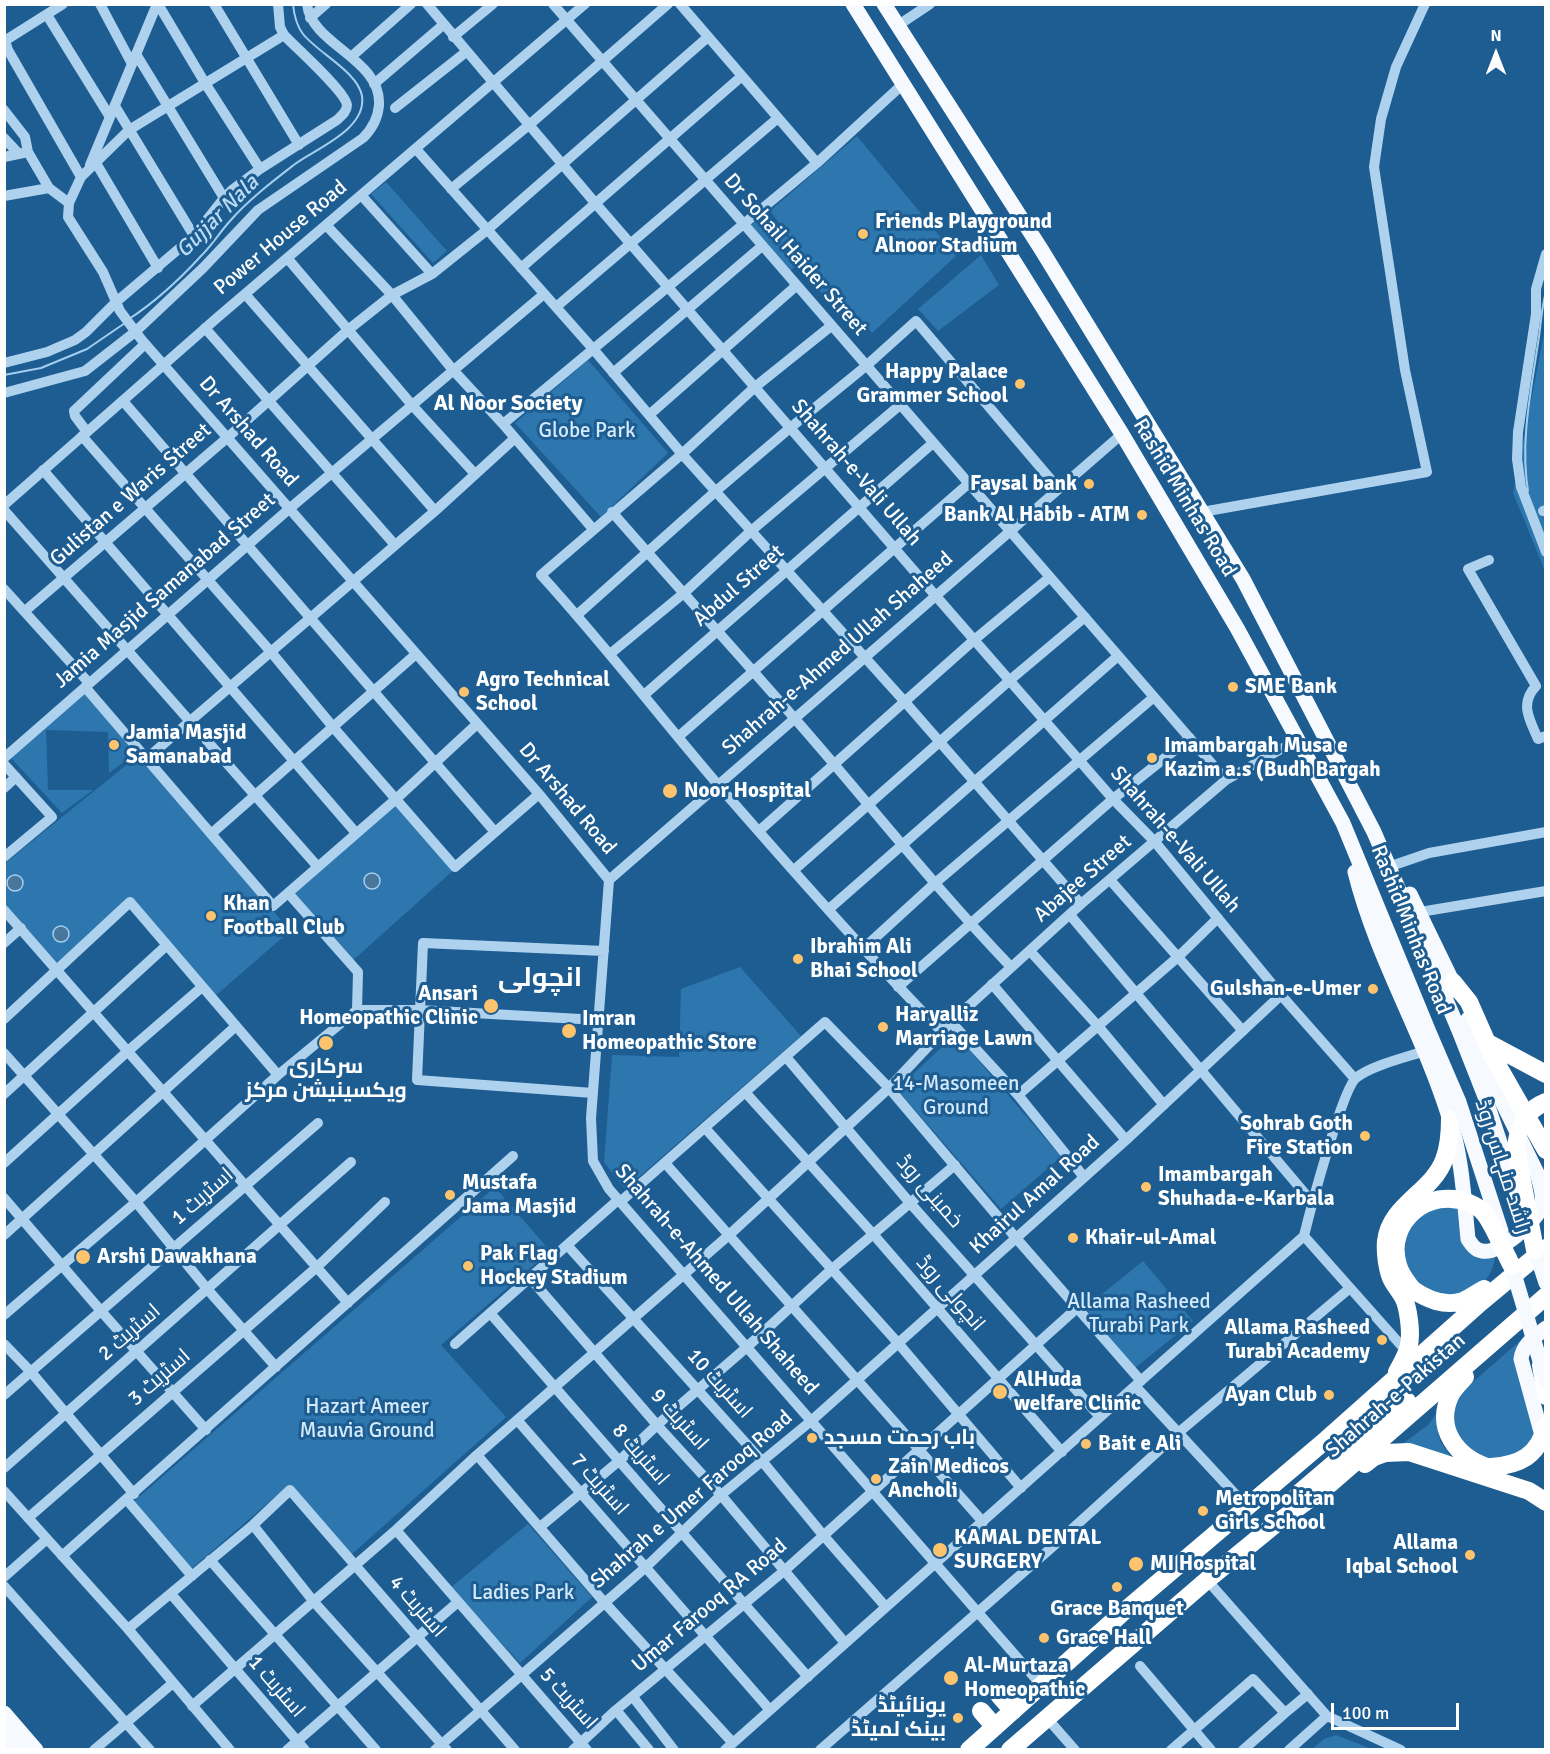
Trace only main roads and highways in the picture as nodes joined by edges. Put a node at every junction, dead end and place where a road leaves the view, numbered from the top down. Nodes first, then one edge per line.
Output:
1 (853, 4) edge
2 (884, 4) edge
3 (1374, 832) junction
4 (1454, 982) junction
5 (1458, 1028) joint
6 (1486, 1042) junction
7 (1428, 1044) junction
8 (1545, 1074) edge
9 (1545, 1102) edge
10 (1450, 1119) junction
11 (1545, 1150) edge
12 (1540, 1249) edge
13 (1519, 1266) junction
14 (1544, 1288) edge
15 (1545, 1328) edge
16 (1505, 1330) junction
17 (1541, 1363) junction
18 (1545, 1381) edge
19 (1390, 1384) junction
20 (1545, 1396) edge
21 (1545, 1426) edge
22 (1545, 1448) edge
23 (1331, 1483) junction
24 (1545, 1502) edge
25 (1273, 1526) junction
26 (1121, 1614) junction
27 (1119, 1655) junction
28 (999, 1695) dead end
29 (981, 1711) dead end
30 (1013, 1711) junction
31 (4, 1713) edge
32 (995, 1727) junction
33 (4, 1734) edge
34 (18, 1749) edge
35 (36, 1749) edge
36 (969, 1749) edge
37 (1010, 1749) edge

1 - 7 main road, Rashid Minhas Road
2 - 3 main road, Rashid Minhas Road
3 - 4 main road
3 - 5 main road, Rashid Minhas Road
4 - 6 highway
4 - 10 main road
5 - 12 main road, راشد منہاس روڈ, bridge
6 - 8 highway
6 - 11 highway
7 - 10 main road
7 - 13 main road, راشد منہاس روڈ, bridge
9 - 12 highway, bridge
10 - 19 highway
12 - 13 highway, Shahrah-e-Pakistan
12 - 14 main road, راشد منہاس روڈ, bridge
13 - 13 highway, bridge
13 - 17 main road, راشد منہاس روڈ, bridge
13 - 19 highway, Shahrah-e-Pakistan
14 - 16 highway, Shahrah-e-Pakistan
14 - 25 highway
15 - 22 main road
16 - 21 highway, bridge
16 - 23 highway, Shahrah-e-Pakistan
17 - 18 main road, راشد منہاس روڈ, bridge
17 - 20 highway, bridge
19 - 26 highway, Shahrah-e-Pakistan
23 - 24 highway
23 - 25 highway, Shahrah-e-Pakistan
25 - 27 highway
26 - 27 highway
26 - 30 highway
27 - 37 highway
28 - 30 highway
29 - 32 highway
30 - 32 highway
31 - 35 main road
32 - 36 highway
33 - 34 main road

